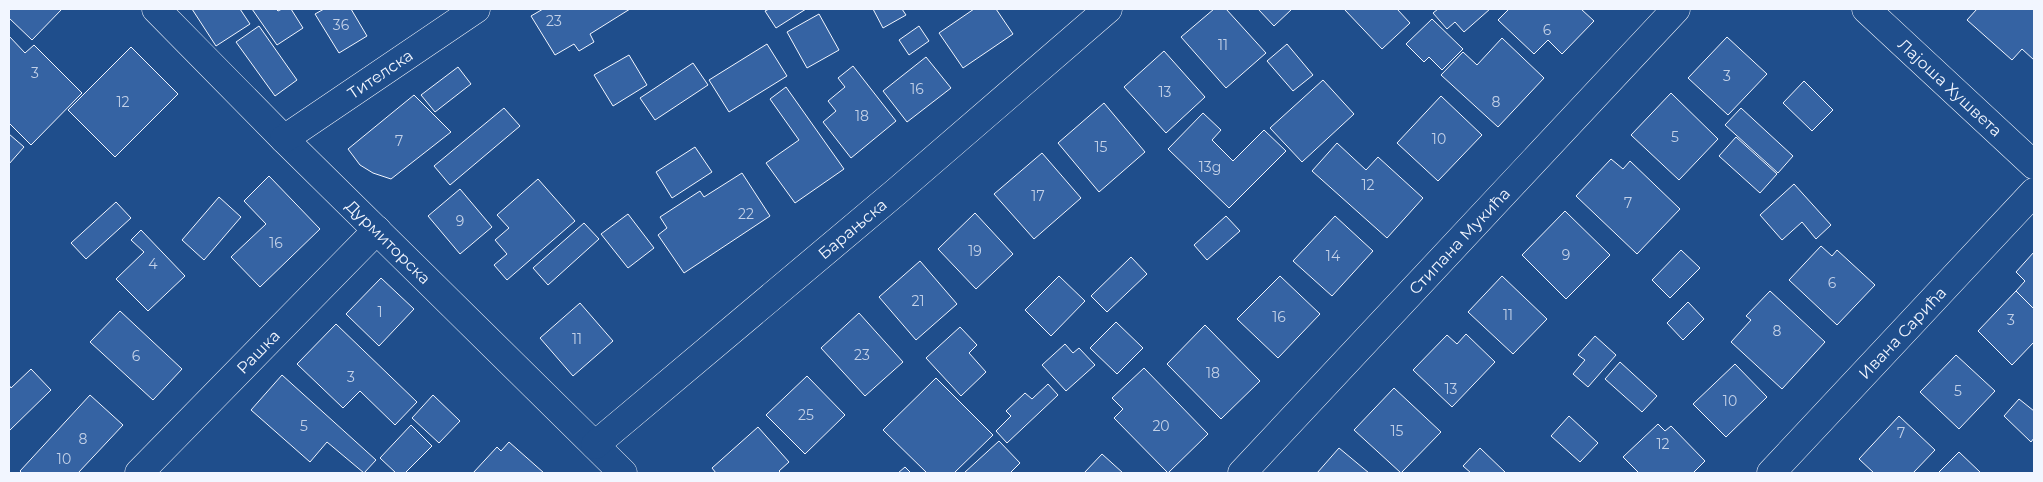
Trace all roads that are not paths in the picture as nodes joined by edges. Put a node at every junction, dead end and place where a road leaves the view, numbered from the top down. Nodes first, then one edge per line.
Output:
1 (156, 9) edge
2 (476, 9) edge
3 (1108, 9) edge
4 (1676, 9) edge
5 (1866, 9) edge
6 (284, 139) junction
7 (2034, 165) edge
8 (2034, 192) edge
9 (377, 230) junction
10 (595, 444) junction
11 (139, 473) edge
12 (623, 473) edge
13 (1242, 473) edge
14 (1771, 473) edge

1 - 6 street, Дурмиторска
2 - 6 street, Тителска
3 - 10 street, Барањска
4 - 13 street, Стипана Мукића
5 - 7 street, Лајоша Хушвета
6 - 9 street, Дурмиторска
8 - 14 street, Ивана Сарића
9 - 10 street, Дурмиторска
9 - 11 street, Рашка
10 - 12 street, Дурмиторска

